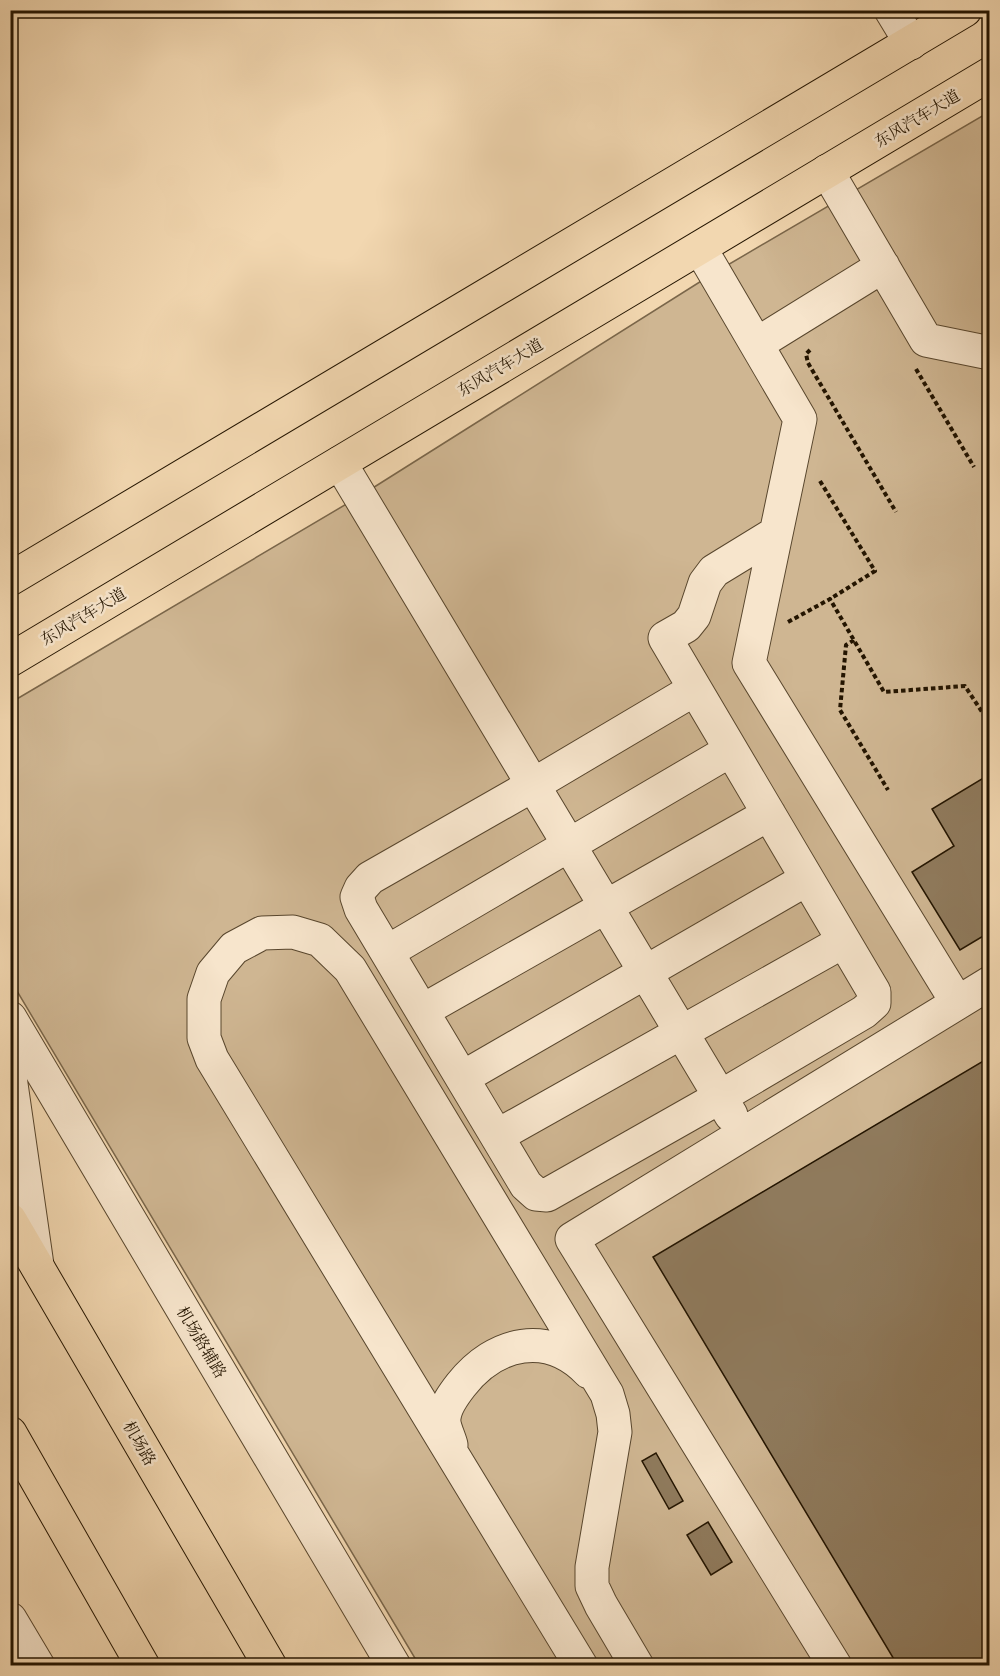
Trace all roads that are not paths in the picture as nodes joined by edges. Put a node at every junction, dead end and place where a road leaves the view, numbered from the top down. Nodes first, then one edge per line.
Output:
1 (891, 10) edge
2 (965, 10) edge
3 (911, 43) junction
4 (990, 75) edge
5 (827, 171) junction
6 (700, 248) junction
7 (883, 266) junction
8 (756, 344) junction
9 (984, 347) edge
10 (340, 463) junction
11 (776, 533) junction
12 (10, 579) edge
13 (10, 660) edge
14 (695, 689) junction
15 (731, 750) junction
16 (533, 785) junction
17 (769, 814) junction
18 (569, 845) junction
19 (807, 879) junction
20 (606, 907) junction
21 (844, 941) junction
22 (387, 951) junction
23 (645, 972) junction
24 (990, 983) edge
25 (957, 1002) junction
26 (422, 1011) junction
27 (10, 1018) edge
28 (682, 1032) junction
29 (10, 1077) edge
30 (462, 1078) junction
31 (720, 1097) junction
32 (743, 1134) junction
33 (497, 1136) junction
34 (10, 1220) edge
35 (37, 1265) junction
36 (601, 1384) junction
37 (10, 1433) edge
38 (454, 1454) junction
39 (10, 1619) edge
40 (38, 1665) edge
41 (143, 1665) edge
42 (270, 1665) edge
43 (394, 1665) edge
44 (581, 1665) edge
45 (637, 1665) edge
46 (836, 1665) edge

1 - 3 street
2 - 3 main road
3 - 12 main road
4 - 5 main road, 东风汽车大道
5 - 6 main road, 东风汽车大道
5 - 7 street
6 - 8 street
6 - 10 main road, 东风汽车大道
7 - 8 street
7 - 9 street
8 - 11 street
10 - 13 main road, 东风汽车大道
10 - 16 street
11 - 14 street
11 - 25 street
14 - 15 street
14 - 16 street
15 - 17 street
15 - 18 street
16 - 18 street
16 - 22 street
17 - 19 street
17 - 20 street
18 - 20 street
18 - 22 street
19 - 21 street
19 - 23 street
20 - 23 street
20 - 26 street
21 - 28 street
21 - 31 street
22 - 26 street
23 - 28 street
23 - 30 street
24 - 25 street
25 - 32 street
26 - 30 street
27 - 43 street, 机场路辅路
28 - 31 street
28 - 33 street
29 - 35 street
30 - 33 street
31 - 32 street
31 - 33 street
32 - 46 street
34 - 35 main road, 机场路
35 - 42 main road, 机场路
36 - 38 street
36 - 38 street
36 - 45 street
37 - 41 main road
38 - 44 street
39 - 40 street

